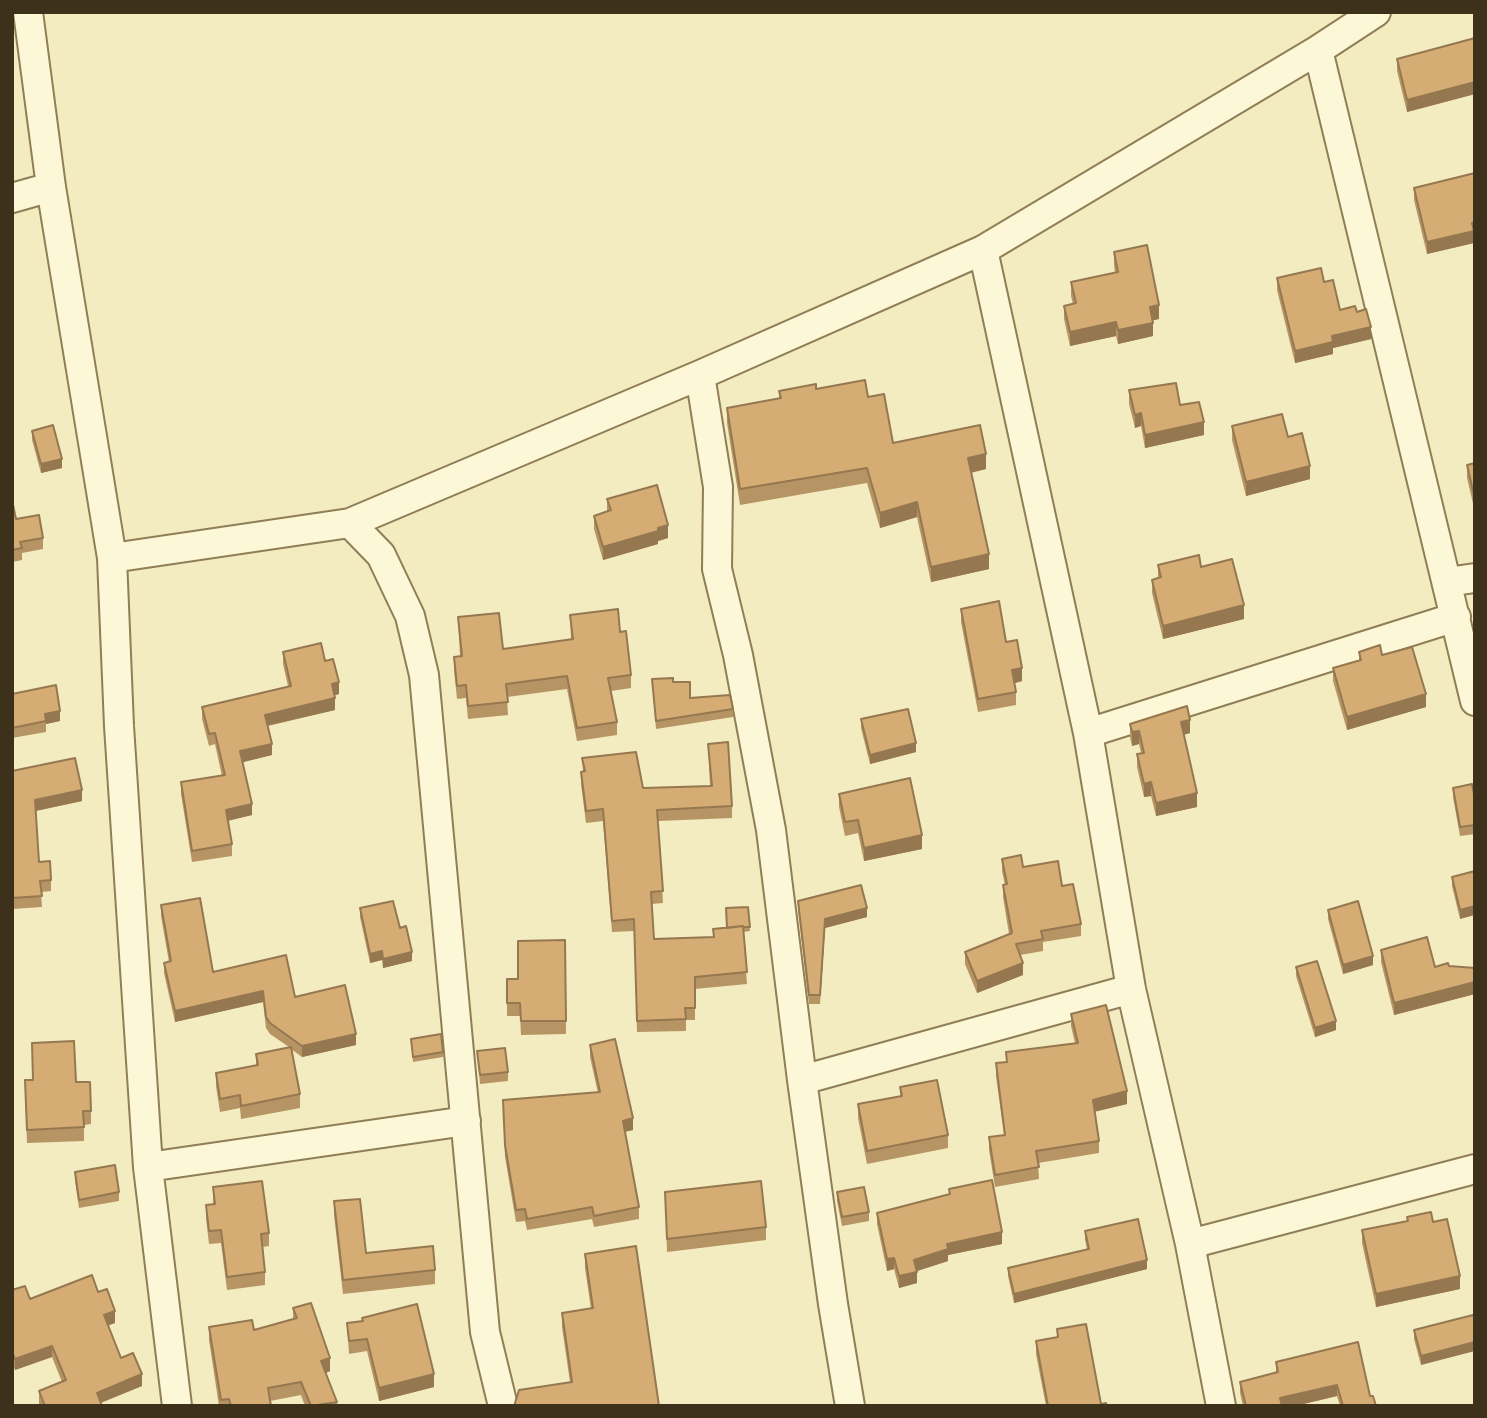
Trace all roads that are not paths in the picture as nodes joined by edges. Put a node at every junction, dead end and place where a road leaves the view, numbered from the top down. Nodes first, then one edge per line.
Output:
1 (29, 12) edge
2 (1376, 12) edge
3 (1318, 50) junction
4 (51, 187) junction
5 (12, 198) edge
6 (982, 250) junction
7 (700, 375) junction
8 (350, 523) junction
9 (112, 558) junction
10 (1475, 578) edge
11 (1447, 582) junction
12 (1456, 617) junction
13 (1475, 701) edge
14 (1088, 733) junction
15 (1131, 989) junction
16 (802, 1080) junction
17 (466, 1121) junction
18 (148, 1167) junction
19 (1475, 1169) edge
20 (1190, 1244) junction
21 (177, 1406) edge
22 (503, 1406) edge
23 (850, 1406) edge
24 (1221, 1406) edge

1 - 4 street
2 - 3 street
3 - 6 street
3 - 11 street
4 - 5 street
4 - 9 street
6 - 7 street
6 - 14 street
7 - 8 street
7 - 16 street
8 - 9 street
8 - 17 street
9 - 18 street
10 - 11 street
11 - 12 street
12 - 13 street
12 - 14 street
14 - 15 street
15 - 16 street
15 - 20 street
16 - 23 street
17 - 18 street
17 - 22 street
18 - 21 street
19 - 20 street
20 - 24 street

